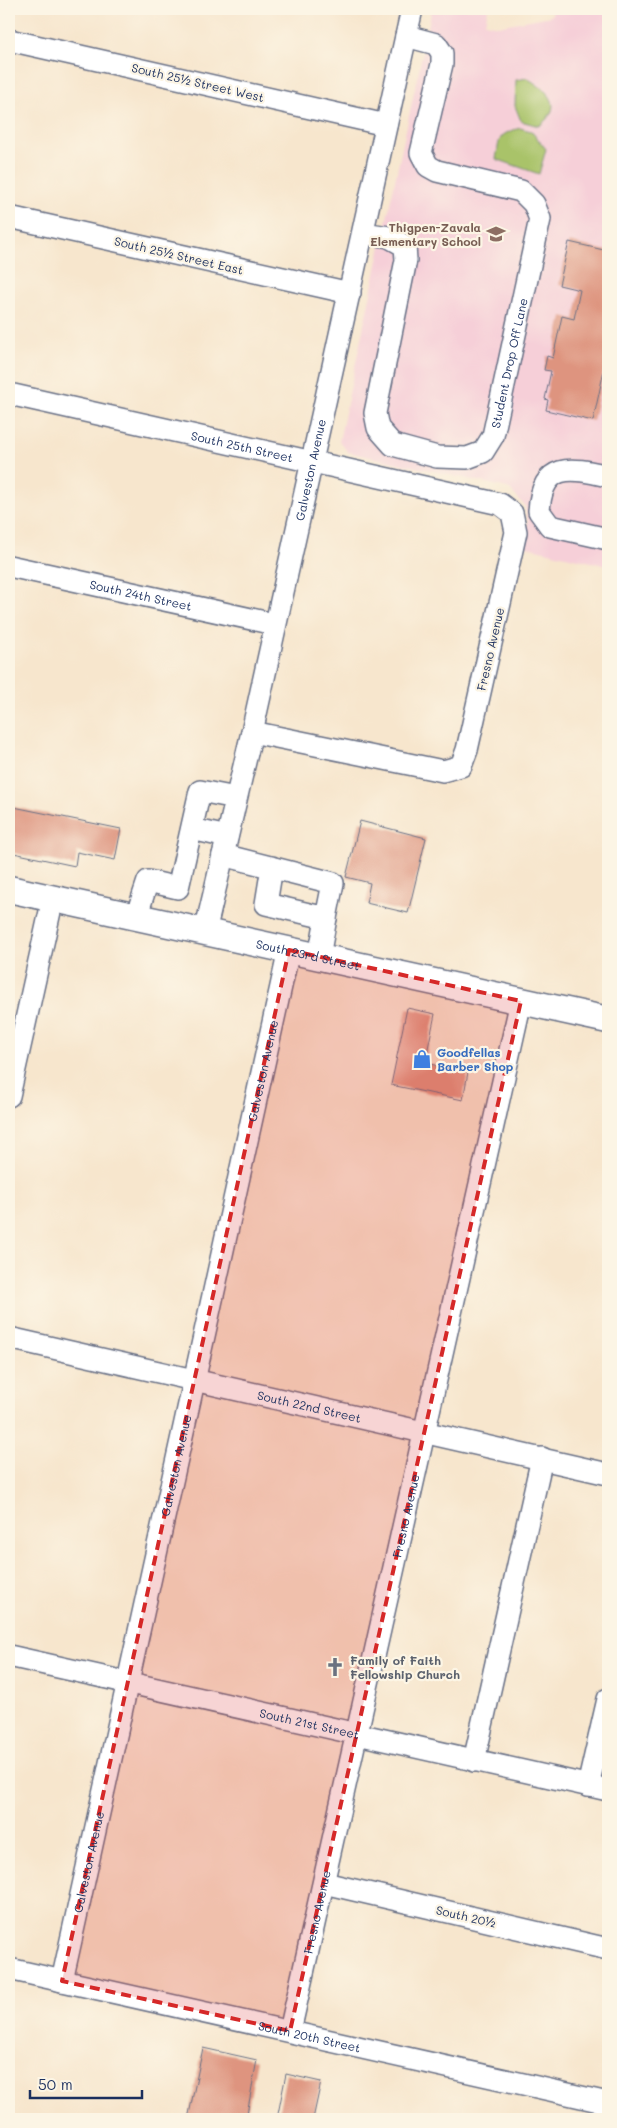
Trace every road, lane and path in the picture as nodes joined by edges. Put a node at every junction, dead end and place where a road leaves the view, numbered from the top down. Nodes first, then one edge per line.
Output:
1 (412, 9) edge
2 (406, 36) junction
3 (9, 40) edge
4 (386, 124) junction
5 (9, 217) edge
6 (363, 232) junction
7 (350, 293) junction
8 (9, 394) edge
9 (311, 461) junction
10 (608, 476) edge
11 (516, 532) joint
12 (608, 539) edge
13 (9, 566) edge
14 (274, 624) junction
15 (252, 732) junction
16 (236, 798) junction
17 (192, 829) junction
18 (225, 846) junction
19 (272, 868) junction
20 (9, 889) edge
21 (53, 898) junction
22 (136, 917) junction
23 (326, 918) junction
24 (205, 932) junction
25 (289, 950) junction
26 (319, 957) junction
27 (521, 1001) junction
28 (608, 1020) edge
29 (9, 1096) edge
30 (9, 1338) edge
31 (194, 1380) junction
32 (425, 1431) junction
33 (542, 1458) junction
34 (608, 1474) edge
35 (9, 1656) edge
36 (128, 1684) junction
37 (608, 1699) edge
38 (356, 1734) junction
39 (474, 1761) junction
40 (598, 1788) edge
41 (324, 1882) junction
42 (608, 1949) edge
43 (9, 1969) edge
44 (62, 1981) junction
45 (290, 2032) junction
46 (608, 2103) edge

1 - 2 street, Galveston Avenue
2 - 4 street, Galveston Avenue
2 - 6 street, Student Drop Off Lane
3 - 4 street, South 25½ Street West
4 - 6 street, Galveston Avenue
5 - 7 street, South 25½ Street East
6 - 7 street, Galveston Avenue
7 - 9 street, Galveston Avenue
8 - 9 street, South 25th Street
9 - 11 street, South 25th Street
9 - 14 street, Galveston Avenue
10 - 12 street
11 - 15 street, Fresno Avenue
13 - 14 street, South 24th Street
14 - 15 street, Galveston Avenue
15 - 16 street, Galveston Avenue
16 - 17 street
16 - 18 street, Galveston Avenue
17 - 18 street
17 - 22 street
18 - 19 street
18 - 24 street, Galveston Avenue
19 - 23 street
19 - 23 street
20 - 21 main road, South 23rd Street
21 - 22 main road, South 23rd Street
21 - 29 street
22 - 24 main road, South 23rd Street
23 - 26 street
24 - 25 main road, South 23rd Street
25 - 26 main road, South 23rd Street
25 - 31 street, Galveston Avenue
26 - 27 main road, South 23rd Street
27 - 28 main road, South 23rd Street
27 - 32 street, Fresno Avenue
30 - 31 street, South 22nd Street
31 - 32 street, South 22nd Street
31 - 36 street, Galveston Avenue
32 - 33 street, South 22nd Street
32 - 38 street, Fresno Avenue
33 - 34 street, South 22nd Street
33 - 39 street
35 - 36 street, South 21st Street
36 - 38 street, South 21st Street
36 - 44 street, Galveston Avenue
37 - 40 street
38 - 39 street, South 21st Street
38 - 41 street, Fresno Avenue
39 - 40 street, South 21st Street
41 - 42 street, South 20½
41 - 45 street, Fresno Avenue
43 - 44 street, South 20th Street
44 - 45 street, South 20th Street
45 - 46 street, South 20th Street

